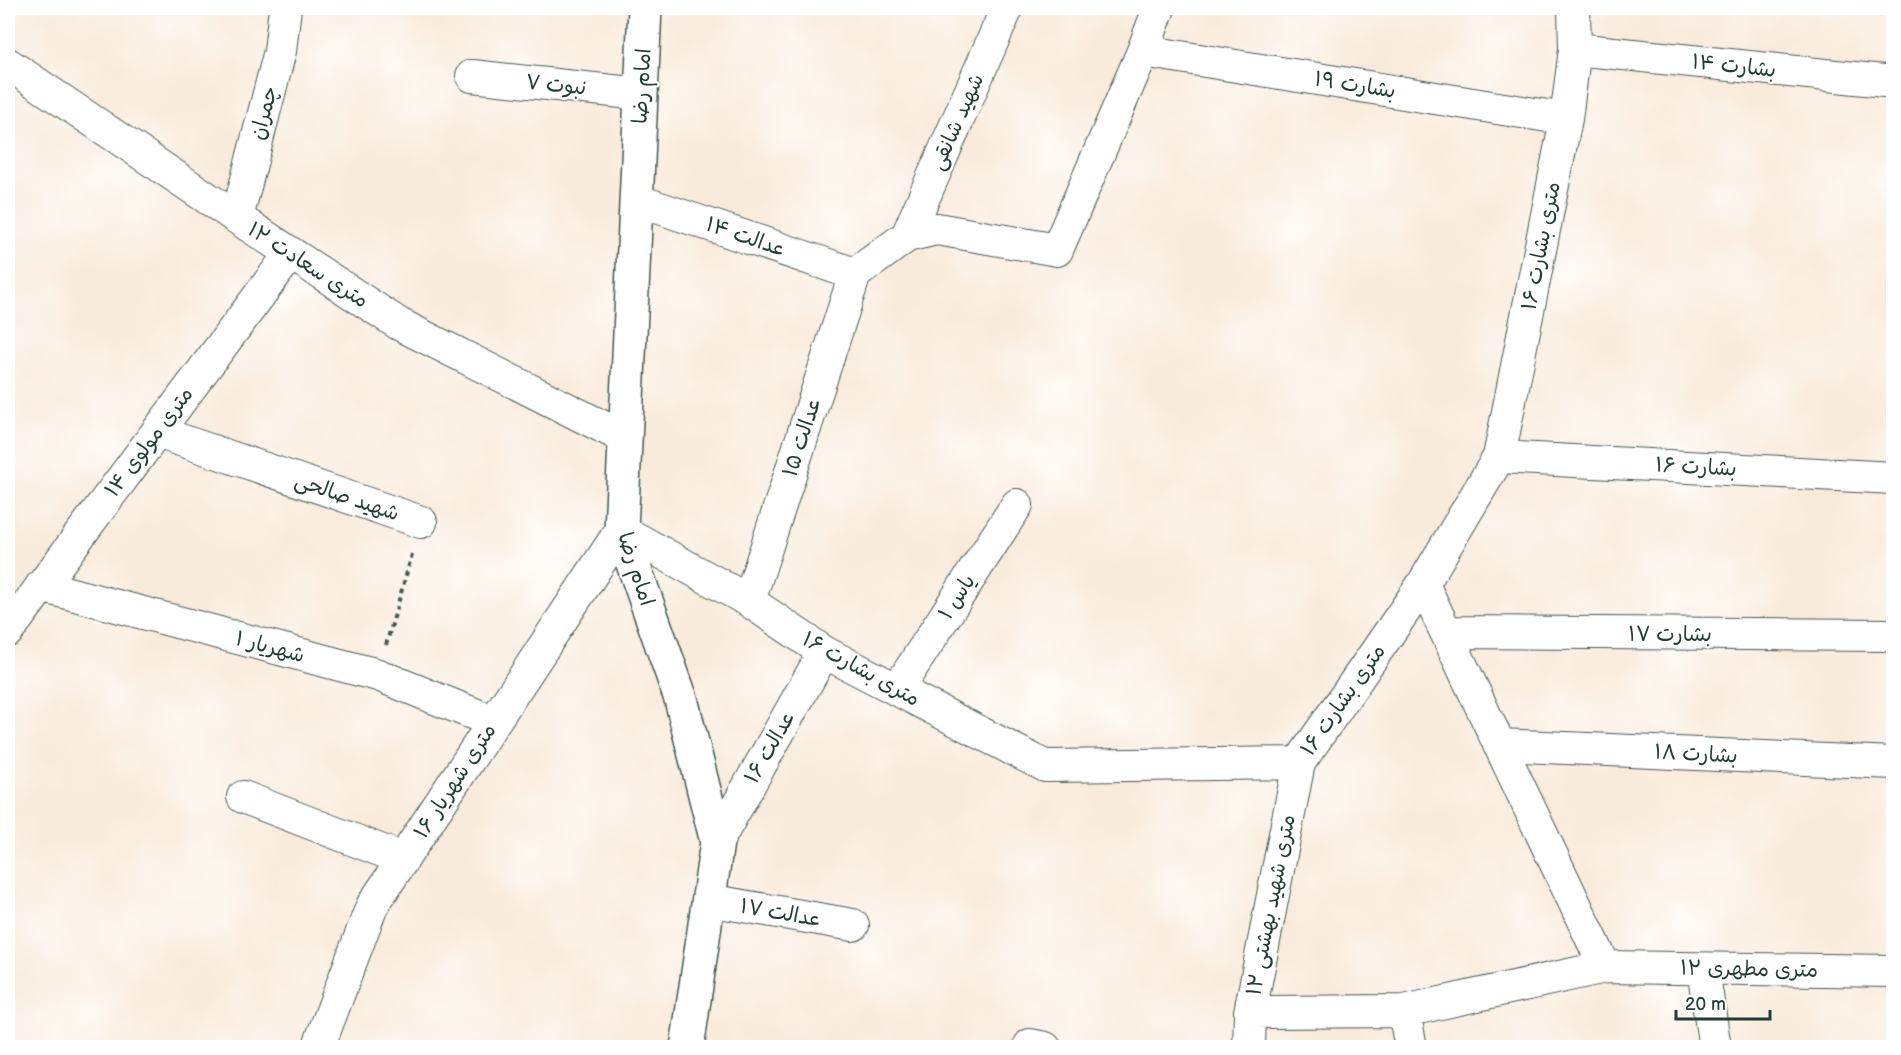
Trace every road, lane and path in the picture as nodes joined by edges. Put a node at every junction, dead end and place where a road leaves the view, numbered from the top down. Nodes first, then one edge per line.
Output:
1 (285, 8) edge
2 (645, 8) edge
3 (1007, 8) edge
4 (1159, 8) edge
5 (1574, 8) edge
6 (1575, 50) junction
7 (1143, 51) junction
8 (8, 64) edge
9 (472, 76) dead end
10 (1893, 82) edge
11 (641, 94) junction
12 (1566, 119) junction
13 (636, 200) junction
14 (237, 218) junction
15 (907, 236) junction
16 (291, 253) junction
17 (855, 274) junction
18 (157, 432) junction
19 (625, 438) junction
20 (1499, 457) junction
21 (1893, 478) edge
22 (1017, 505) dead end
23 (421, 522) joint
24 (621, 530) junction
25 (1424, 584) junction
26 (41, 586) junction
27 (749, 601) junction
28 (8, 630) edge
29 (1446, 632) junction
30 (1893, 635) edge
31 (824, 652) junction
32 (378, 675) junction
33 (897, 690) junction
34 (494, 722) junction
35 (1500, 746) junction
36 (1893, 763) edge
37 (1299, 764) junction
38 (243, 797) dead end
39 (717, 842) junction
40 (403, 859) junction
41 (708, 900) junction
42 (853, 925) dead end
43 (1605, 967) junction
44 (1703, 969) junction
45 (1893, 970) edge
46 (1404, 1011) junction
47 (1250, 1012) junction
48 (318, 1047) edge
49 (687, 1047) edge
50 (1249, 1047) edge
51 (1411, 1047) edge
52 (1715, 1047) edge

1 - 14 street, چمران
2 - 11 street, امام رضا
3 - 15 street, شهید شانقی
4 - 7 street
5 - 6 street, ۱۶ متری بشارت
6 - 10 street, بشارت ۱۴
6 - 12 street, ۱۶ متری بشارت
7 - 12 street, بشارت ۱۹
7 - 15 street
8 - 14 street, ۱۲ متری سعادت
9 - 11 street, نبوت ۷
11 - 13 street, امام رضا
12 - 20 street, ۱۶ متری بشارت
13 - 17 street, عدالت ۱۴
13 - 19 street, امام رضا
14 - 16 street, ۱۲ متری سعادت
15 - 17 street
16 - 18 street, ۱۴ متری مولوی
16 - 19 street, ۱۲ متری سعادت
17 - 27 street, عدالت ۱۵
18 - 23 street, شهید صالحی
18 - 26 street, ۱۴ متری مولوی
19 - 24 street, امام رضا
20 - 21 street, بشارت ۱۶
20 - 25 street, ۱۶ متری بشارت
22 - 33 street, یاس ۱
23 - 32 path, شهید صالحی
24 - 27 street, ۱۶ متری بشارت
24 - 34 street, ۱۶ متری شهریار
24 - 39 street, امام رضا
25 - 29 street
25 - 37 street, ۱۶ متری بشارت
26 - 28 street, ۱۴ متری مولوی
26 - 32 street, شهریار ۱
27 - 31 street, ۱۶ متری بشارت
29 - 30 street, بشارت ۱۷
29 - 35 street
31 - 33 street, ۱۶ متری بشارت
31 - 39 street, عدالت ۱۶
32 - 34 street, شهریار ۱
33 - 37 street, ۱۶ متری بشارت
34 - 40 street, ۱۶ متری شهریار
35 - 36 street, بشارت ۱۸
35 - 43 street
37 - 47 street, ۱۲ متری شهید بهشتی
38 - 40 street
39 - 41 street, امام رضا
40 - 48 street, ۱۶ متری شهریار
41 - 42 street, عدالت ۱۷
41 - 49 street, امام رضا
43 - 44 street, ۱۲ متری مطهری
43 - 46 street, ۱۲ متری مطهری
44 - 45 street, ۱۲ متری مطهری
44 - 52 street
46 - 47 street, ۱۲ متری مطهری
46 - 51 street
47 - 50 street, ۱۲ متری شهید بهشتی

